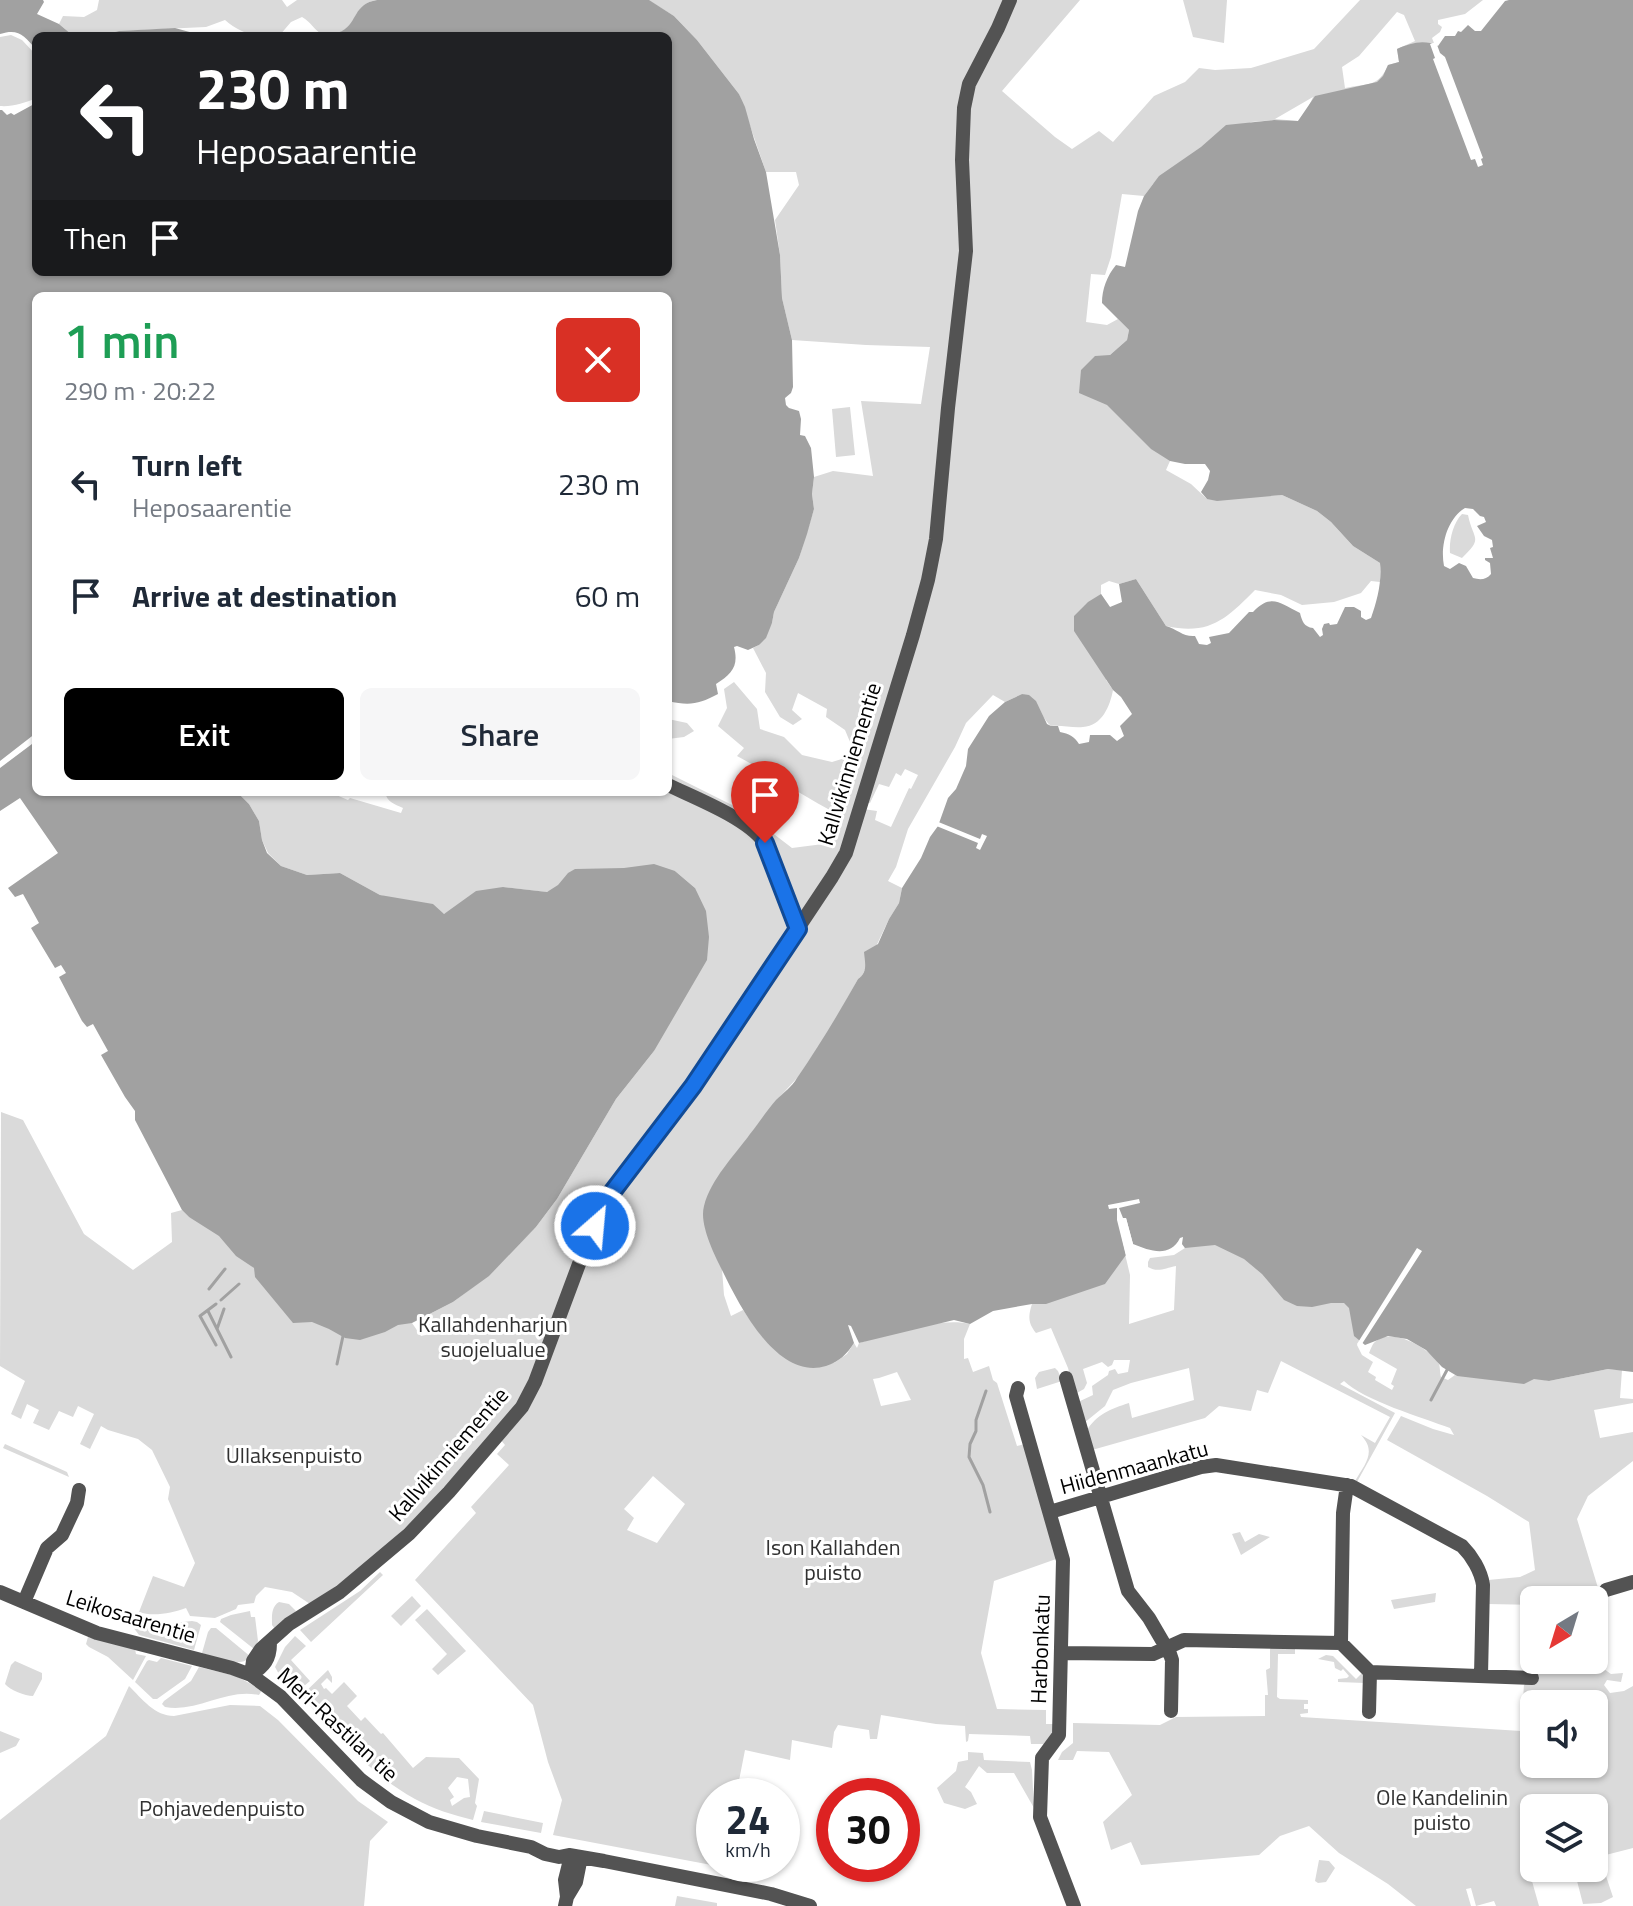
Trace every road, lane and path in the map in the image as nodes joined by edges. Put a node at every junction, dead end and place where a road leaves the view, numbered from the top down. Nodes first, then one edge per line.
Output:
1 (1010, 0) edge
2 (672, 787) edge
3 (798, 929) junction
4 (1066, 1378) dead end
5 (1018, 1388) dead end
6 (1347, 1485) junction
7 (79, 1490) dead end
8 (1100, 1497) junction
9 (1050, 1512) junction
10 (1633, 1582) edge
11 (1608, 1589) edge
12 (0, 1592) edge
13 (24, 1602) junction
14 (1341, 1643) junction
15 (1167, 1648) junction
16 (1061, 1653) junction
17 (1370, 1672) junction
18 (251, 1675) junction
19 (1481, 1675) junction
20 (1532, 1678) dead end
21 (1171, 1711) dead end
22 (1369, 1712) dead end
23 (570, 1856) junction
24 (566, 1902) edge
25 (810, 1906) edge
26 (1074, 1906) edge

1 - 3 street, Kallvikinniementie
2 - 3 street
3 - 18 street, Kallvikinniementie
4 - 8 street
5 - 9 street, Harbonkatu
6 - 8 street, Hiidenmaankatu
6 - 14 street
6 - 19 street, Hiidenmaankatu
7 - 13 street
8 - 9 street, Hiidenmaankatu
8 - 15 street
9 - 16 street, Harbonkatu
10 - 11 street
12 - 13 street, Leikosaarentie
13 - 18 street, Leikosaarentie
14 - 15 street
14 - 17 street
15 - 16 street
15 - 21 street
16 - 26 street, Harbonkatu
17 - 19 street
17 - 22 street
18 - 23 street, Meri-Rastilan tie
19 - 20 street
23 - 24 street
23 - 25 street, Meri-Rastilan tie

